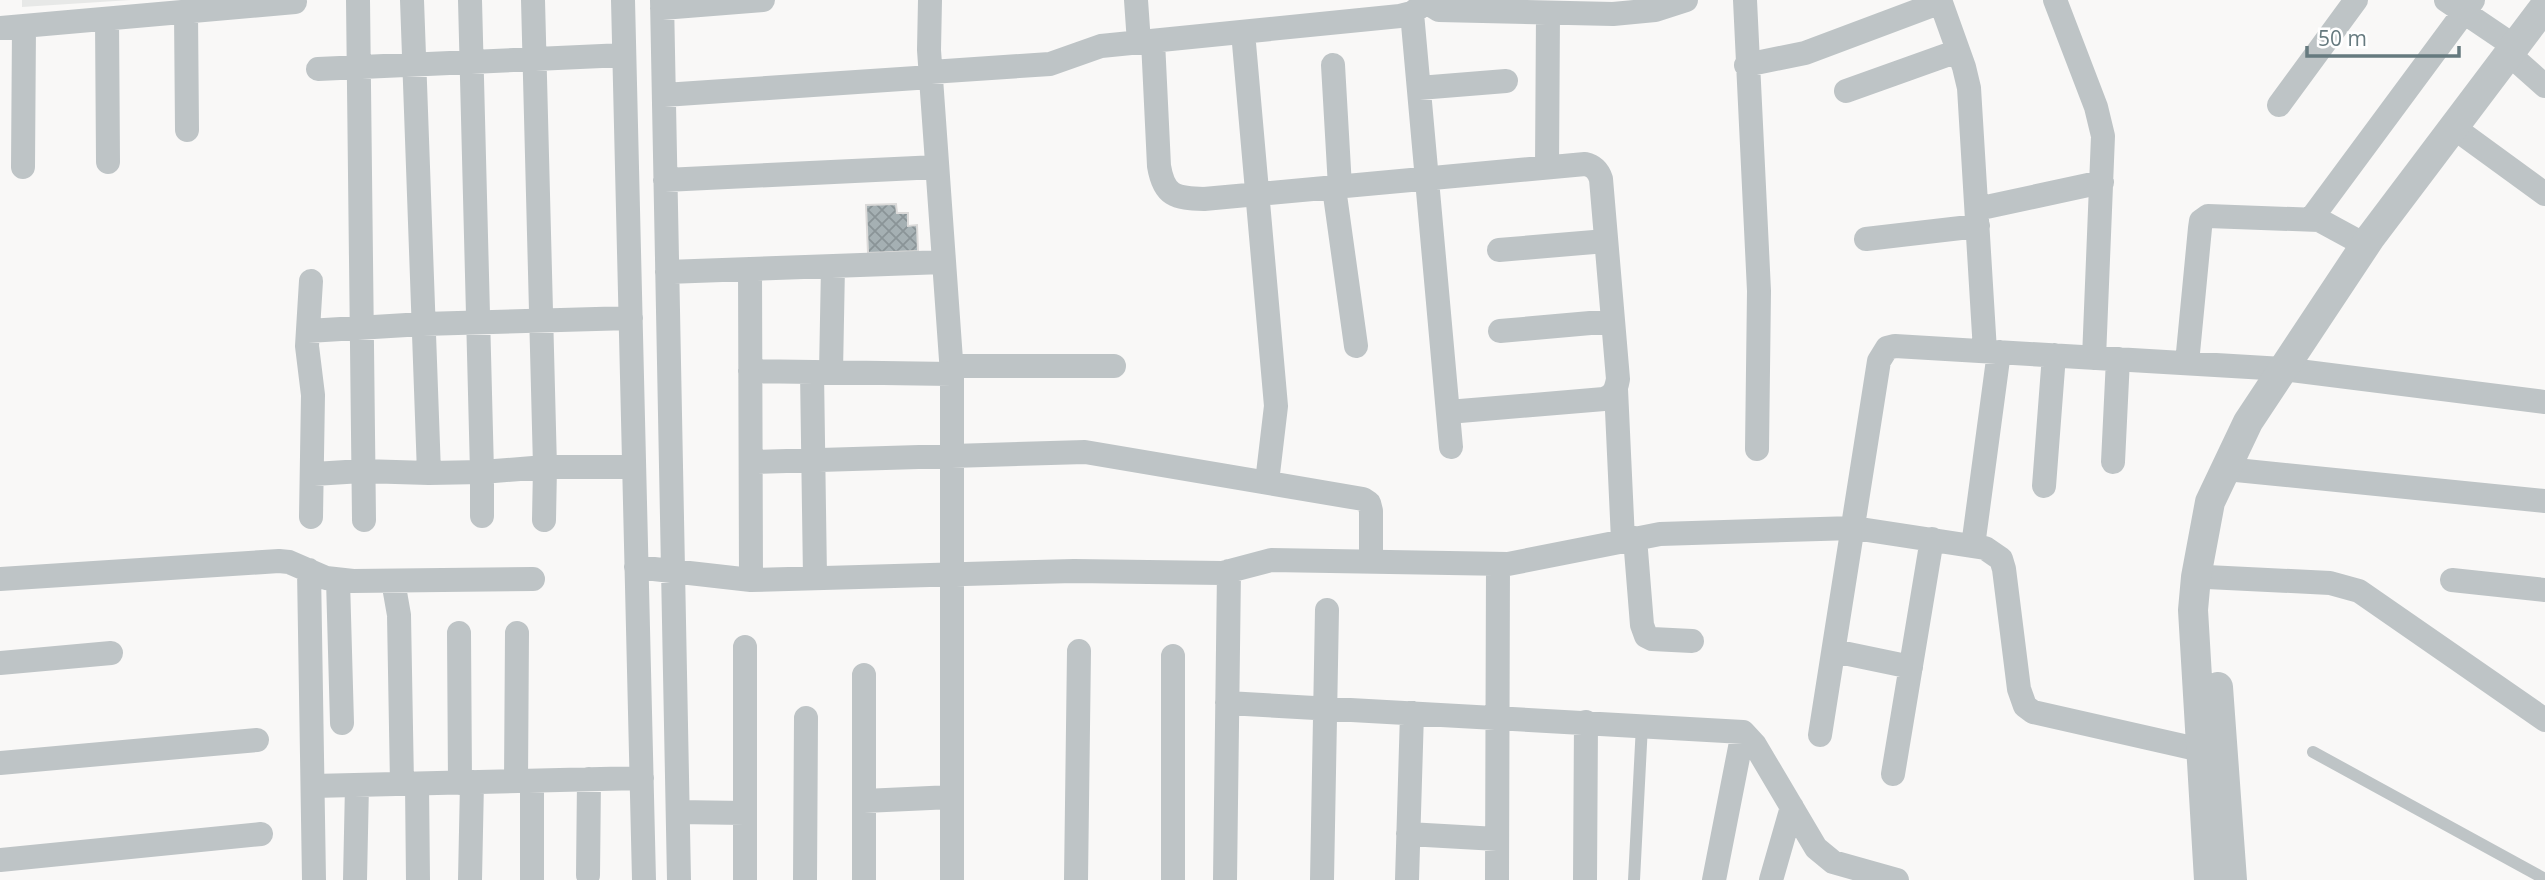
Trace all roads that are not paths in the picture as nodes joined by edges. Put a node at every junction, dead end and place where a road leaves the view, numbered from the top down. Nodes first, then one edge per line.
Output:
1 (358, 0) edge
2 (412, 0) edge
3 (470, 0) edge
4 (533, 0) edge
5 (623, 0) edge
6 (763, 0) edge
7 (930, 0) edge
8 (1136, 0) edge
9 (1686, 0) edge
10 (1745, 0) edge
11 (2055, 0) edge
12 (2356, 0) edge
13 (1940, 1) edge
14 (295, 2) dead end
15 (662, 4) edge
16 (2461, 4) edge
17 (1420, 5) edge
18 (2545, 6) edge
19 (186, 12) junction
20 (1548, 13) junction
21 (107, 19) junction
22 (12, 27) edge
23 (1243, 32) junction
24 (1146, 42) junction
25 (2511, 50) junction
26 (1958, 51) junction
27 (625, 55) junction
28 (535, 59) junction
29 (471, 63) junction
30 (1333, 65) dead end
31 (1746, 65) junction
32 (413, 66) junction
33 (358, 68) junction
34 (318, 69) dead end
35 (931, 75) junction
36 (1506, 81) dead end
37 (2545, 86) edge
38 (1419, 88) junction
39 (1846, 91) dead end
40 (664, 95) junction
41 (2279, 104) dead end
42 (2453, 127) junction
43 (187, 130) dead end
44 (108, 162) dead end
45 (23, 167) dead end
46 (937, 167) junction
47 (1548, 167) junction
48 (665, 180) junction
49 (1427, 180) junction
50 (2102, 182) junction
51 (1337, 187) junction
52 (1256, 194) junction
53 (2545, 194) edge
54 (1977, 217) junction
55 (2311, 219) junction
56 (1866, 239) dead end
57 (1606, 241) junction
58 (2365, 245) junction
59 (1499, 250) dead end
60 (944, 262) junction
61 (833, 266) junction
62 (750, 269) junction
63 (667, 272) junction
64 (311, 281) dead end
65 (631, 318) junction
66 (1613, 321) junction
67 (541, 322) junction
68 (478, 323) junction
69 (423, 324) junction
70 (360, 329) junction
71 (309, 331) junction
72 (1500, 331) dead end
73 (669, 346) junction
74 (1356, 346) dead end
75 (631, 347) junction
76 (1992, 351) junction
77 (2054, 355) junction
78 (2106, 358) junction
79 (2187, 363) junction
80 (1114, 366) dead end
81 (2283, 369) junction
82 (952, 370) junction
83 (750, 371) junction
84 (822, 372) junction
85 (1616, 389) junction
86 (2545, 402) edge
87 (1448, 412) junction
88 (1451, 447) dead end
89 (1757, 449) dead end
90 (952, 456) junction
91 (812, 460) junction
92 (751, 462) junction
93 (2113, 462) dead end
94 (545, 467) junction
95 (634, 467) junction
96 (2226, 469) junction
97 (362, 471) junction
98 (482, 472) junction
99 (429, 473) junction
100 (314, 474) junction
101 (1267, 482) junction
102 (2044, 486) dead end
103 (2545, 501) edge
104 (482, 516) dead end
105 (311, 517) dead end
106 (364, 520) dead end
107 (544, 520) dead end
108 (1854, 528) junction
109 (1629, 539) junction
110 (1932, 539) junction
111 (1973, 546) junction
112 (1371, 561) junction
113 (1498, 564) junction
114 (636, 567) junction
115 (2203, 568) junction
116 (310, 570) junction
117 (1229, 571) junction
118 (674, 572) junction
119 (952, 573) junction
120 (815, 578) junction
121 (0, 579) edge
122 (533, 579) dead end
123 (338, 580) junction
124 (751, 580) junction
125 (2452, 580) dead end
126 (393, 581) junction
127 (2545, 590) edge
128 (1327, 610) dead end
129 (459, 633) dead end
130 (517, 634) dead end
131 (1692, 641) dead end
132 (745, 647) dead end
133 (1079, 650) dead end
134 (1834, 651) junction
135 (111, 653) dead end
136 (1173, 656) dead end
137 (0, 663) edge
138 (1911, 667) junction
139 (864, 674) dead end
140 (1227, 703) junction
141 (1325, 708) junction
142 (1412, 713) junction
143 (1497, 717) junction
144 (806, 718) dead end
145 (2545, 720) edge
146 (1587, 722) junction
147 (342, 723) dead end
148 (1642, 725) junction
149 (1743, 732) junction
150 (1820, 735) dead end
151 (257, 740) dead end
152 (2201, 750) junction
153 (2313, 752) dead end
154 (0, 763) edge
155 (1893, 774) dead end
156 (642, 778) junction
157 (589, 779) junction
158 (524, 781) junction
159 (466, 782) junction
160 (409, 784) junction
161 (357, 785) junction
162 (313, 786) junction
163 (952, 797) junction
164 (864, 801) junction
165 (1792, 807) junction
166 (678, 812) junction
167 (745, 813) junction
168 (261, 834) dead end
169 (1408, 834) junction
170 (1497, 839) junction
171 (0, 860) edge
172 (588, 875) dead end
173 (2545, 879) edge
174 (314, 880) edge
175 (355, 880) edge
176 (418, 880) edge
177 (470, 880) edge
178 (532, 880) edge
179 (644, 880) edge
180 (679, 880) edge
181 (745, 880) edge
182 (806, 880) edge
183 (864, 880) edge
184 (952, 880) edge
185 (1076, 880) edge
186 (1173, 880) edge
187 (1225, 880) edge
188 (1322, 880) edge
189 (1407, 880) edge
190 (1497, 880) edge
191 (1585, 880) edge
192 (1634, 880) edge
193 (1714, 880) edge
194 (1771, 880) edge
195 (1897, 880) edge
196 (2208, 880) edge
197 (2232, 880) edge

1 - 33 street
2 - 32 street
3 - 29 street
4 - 28 street
5 - 27 street
6 - 15 street
7 - 35 street
8 - 24 street
9 - 20 street
10 - 31 street
11 - 50 street
12 - 41 street
13 - 26 street
13 - 31 street
14 - 19 street
15 - 40 street
16 - 25 street
16 - 55 street
17 - 20 street
17 - 23 street
17 - 38 street
18 - 25 street
19 - 21 street
19 - 43 street
20 - 47 street
21 - 22 street
21 - 44 street
22 - 45 street
23 - 24 street
23 - 52 street
24 - 35 street
24 - 52 street
25 - 37 street
25 - 42 street
26 - 39 street
26 - 54 street
27 - 28 street
27 - 65 street
28 - 29 street
28 - 67 street
29 - 32 street
29 - 68 street
30 - 51 street
31 - 89 street
32 - 33 street
32 - 69 street
33 - 34 street
33 - 70 street
35 - 40 street
35 - 46 street
36 - 38 street
38 - 49 street
40 - 48 street
42 - 53 street
42 - 58 street
46 - 48 street
46 - 60 street
47 - 49 street
47 - 57 street
48 - 63 street
49 - 51 street
49 - 87 street
50 - 54 street
50 - 78 street
51 - 52 street
51 - 74 street
52 - 101 street
54 - 56 street
54 - 76 street
55 - 58 street
55 - 79 street
57 - 59 street
57 - 66 street
58 - 81 street
60 - 61 street
60 - 82 street
61 - 62 street
61 - 84 street
62 - 63 street
62 - 83 street
63 - 73 street
64 - 71 street
65 - 67 street
65 - 75 street
66 - 72 street
66 - 85 street
67 - 68 street
67 - 94 street
68 - 69 street
68 - 98 street
69 - 70 street
69 - 99 street
70 - 71 street
70 - 97 street
71 - 100 street
73 - 75 street
73 - 118 street
75 - 95 street
76 - 77 street
76 - 108 street
76 - 111 street
77 - 78 street
77 - 102 street
78 - 79 street
78 - 93 street
79 - 81 street
80 - 82 street
81 - 86 street
81 - 96 street
82 - 84 street
82 - 90 street
83 - 84 street
83 - 92 street
84 - 91 street
85 - 87 street
85 - 109 street
87 - 88 street
90 - 91 street
90 - 101 street
90 - 119 street
91 - 92 street
91 - 120 street
92 - 124 street
94 - 95 street
94 - 98 street
94 - 107 street
95 - 114 street
96 - 103 street
96 - 115 street
97 - 99 street
97 - 100 street
97 - 106 street
98 - 99 street
98 - 104 street
100 - 105 street
101 - 112 street
108 - 109 street
108 - 110 street
108 - 134 street
109 - 113 street
109 - 131 street
110 - 111 street
110 - 138 street
111 - 152 street
112 - 113 street
112 - 117 street
113 - 143 street
114 - 118 street
114 - 156 street
115 - 145 street
115 - 152 street
115 - 197 street
116 - 121 street
116 - 123 street
116 - 162 street
117 - 119 street
117 - 140 street
118 - 124 street
118 - 166 street
119 - 120 street
119 - 163 street
120 - 124 street
122 - 126 street
123 - 126 street
123 - 147 street
125 - 127 street
126 - 160 street
128 - 141 street
129 - 159 street
130 - 158 street
132 - 167 street
133 - 185 street
134 - 138 street
134 - 150 street
135 - 137 street
136 - 186 street
138 - 155 street
139 - 164 street
140 - 141 street
140 - 187 street
141 - 142 street
141 - 188 street
142 - 143 street
142 - 169 street
143 - 146 street
143 - 170 street
144 - 182 street
146 - 148 street
146 - 191 street
148 - 149 street
148 - 192 lane
149 - 165 street
149 - 193 street
151 - 154 street
152 - 196 street
153 - 173 lane
156 - 157 street
156 - 179 street
157 - 158 street
157 - 172 street
158 - 159 street
158 - 178 street
159 - 160 street
159 - 177 street
160 - 161 street
160 - 176 street
161 - 162 street
161 - 175 street
162 - 174 street
163 - 164 street
163 - 184 street
164 - 183 street
165 - 194 street
165 - 195 street
166 - 167 street
166 - 180 street
167 - 181 street
168 - 171 street
169 - 170 street
169 - 189 street
170 - 190 street

